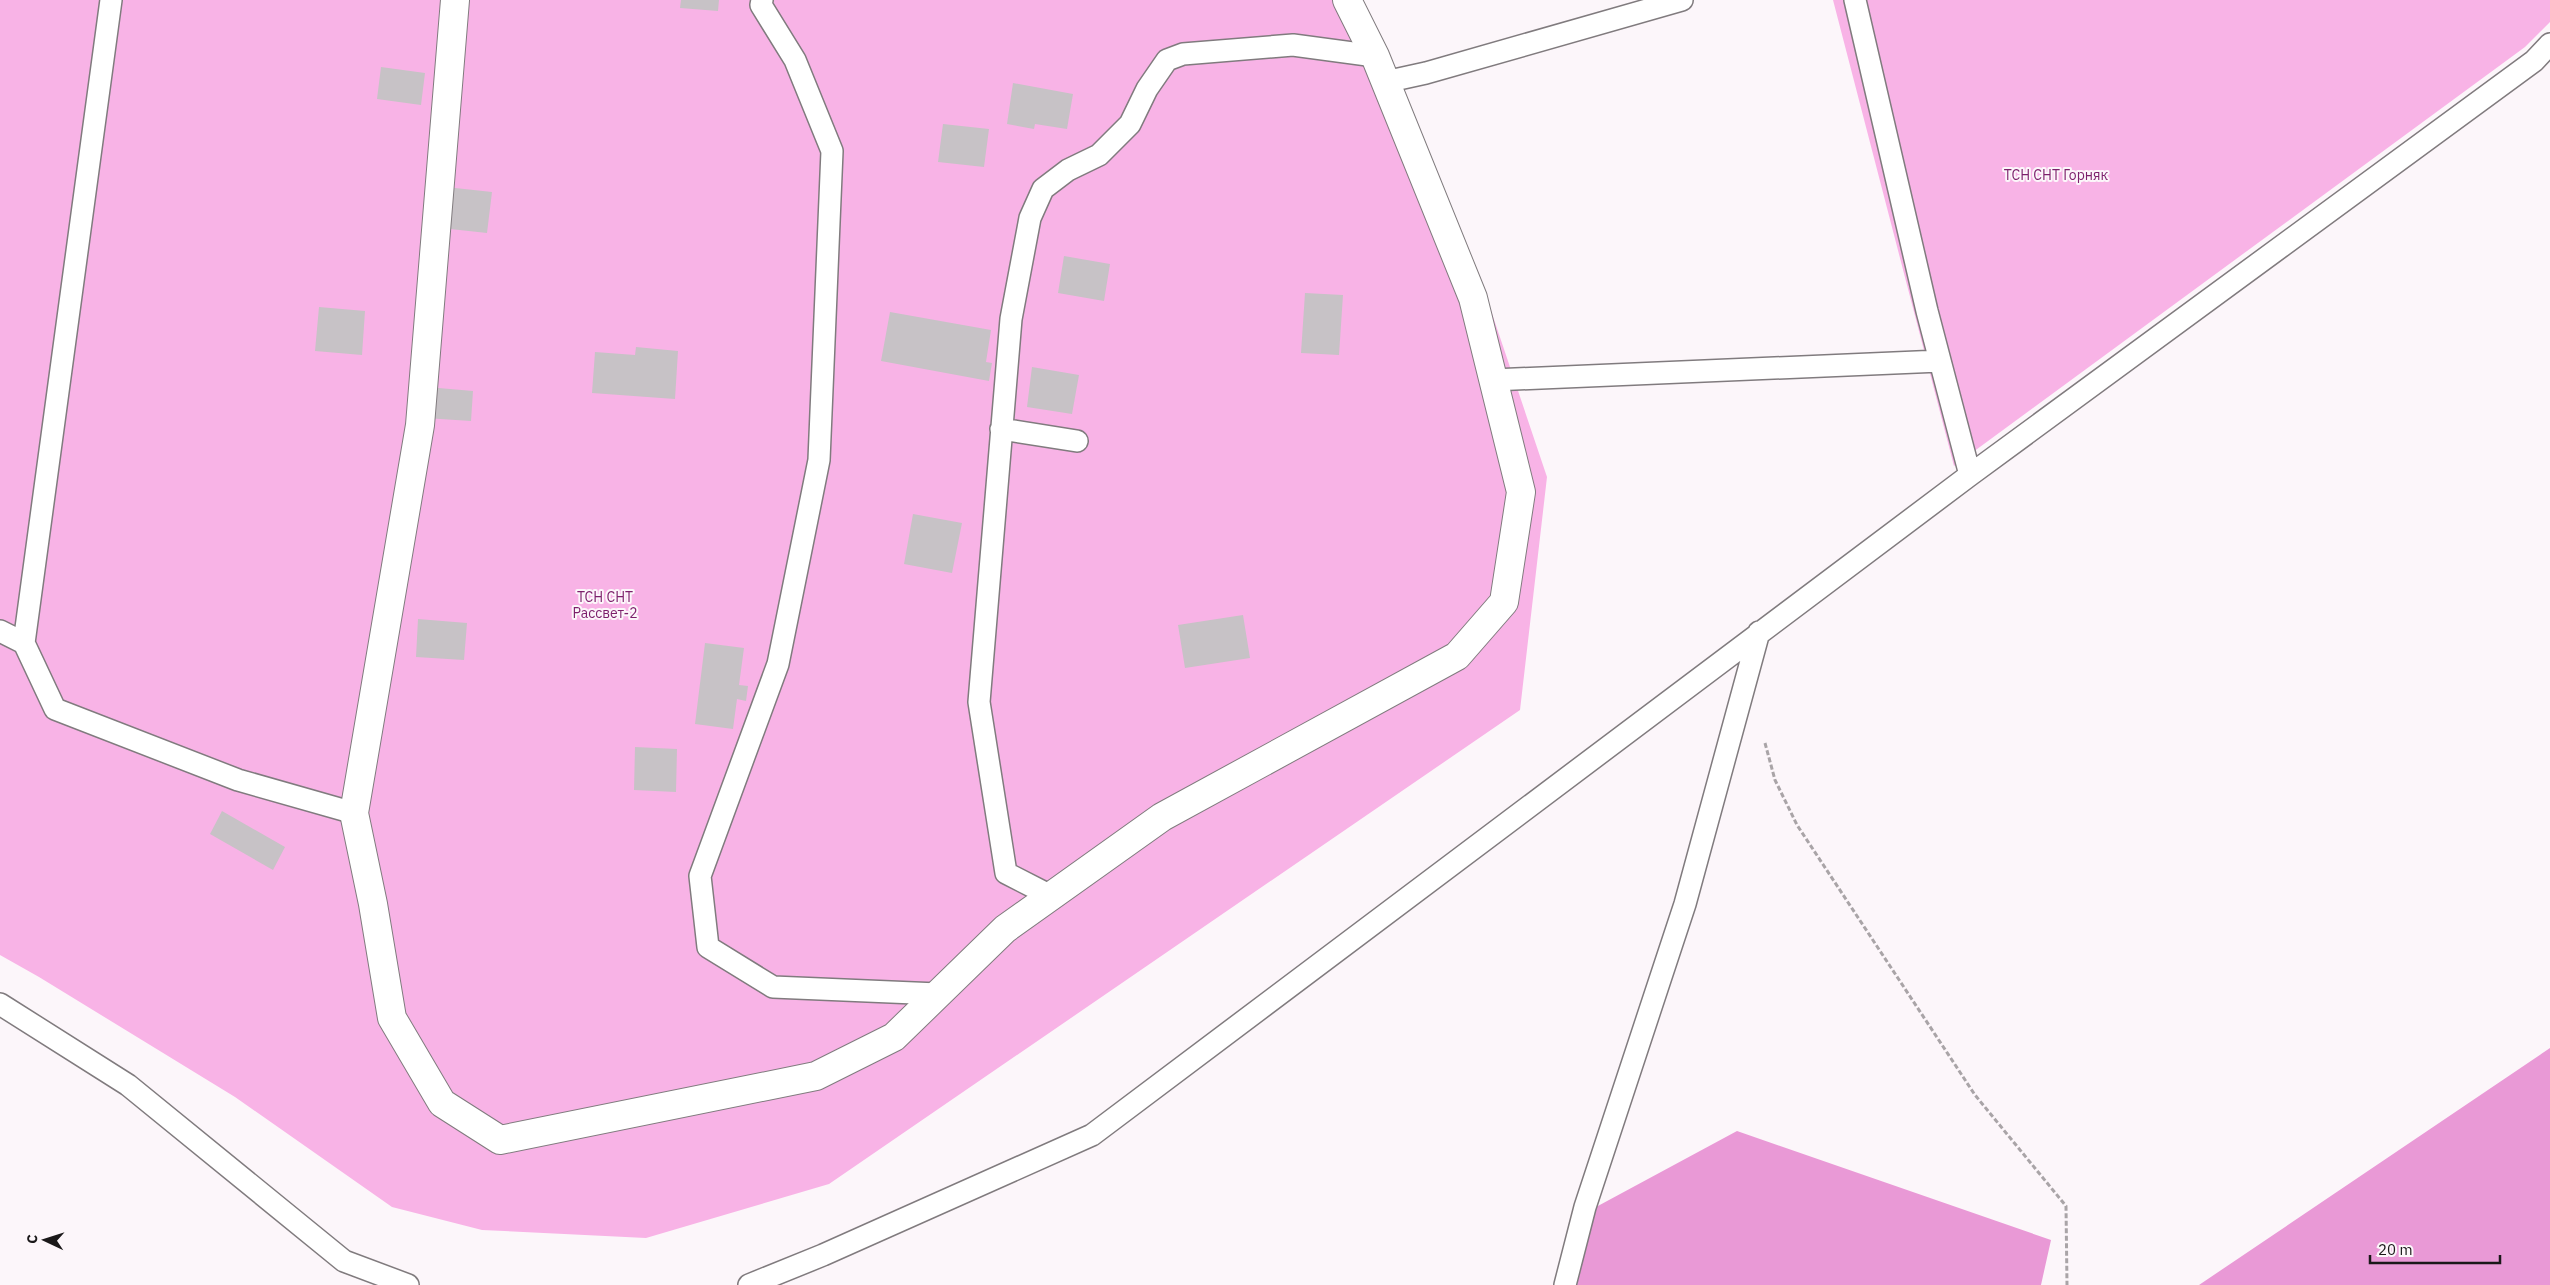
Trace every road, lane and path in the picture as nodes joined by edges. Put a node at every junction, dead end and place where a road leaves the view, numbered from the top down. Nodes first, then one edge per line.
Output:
1 (111, 0) edge
2 (455, 0) edge
3 (762, 0) edge
4 (1346, 0) edge
5 (1682, 0) edge
6 (1855, 0) edge
7 (2550, 44) edge
8 (1375, 56) junction
9 (1385, 82) junction
10 (1940, 361) junction
11 (1493, 380) junction
12 (1001, 429) junction
13 (1077, 441) dead end
14 (1970, 475) junction
15 (0, 631) edge
16 (1759, 632) junction
17 (24, 643) junction
18 (1763, 734) dead end
19 (354, 813) junction
20 (1051, 896) junction
21 (938, 994) junction
22 (0, 1004) edge
23 (408, 1285) edge
24 (749, 1285) edge
25 (1565, 1285) edge
26 (2067, 1285) edge

1 - 17 lane
2 - 19 street
3 - 21 lane
4 - 8 street
5 - 9 lane
6 - 10 lane
7 - 14 lane
8 - 9 street
8 - 12 lane
9 - 11 street
10 - 11 lane
10 - 14 lane
11 - 20 street
12 - 13 lane
12 - 20 lane
14 - 16 lane
15 - 17 lane
16 - 24 lane
16 - 25 lane
17 - 19 lane
18 - 26 path
19 - 21 street
20 - 21 street
22 - 23 lane

